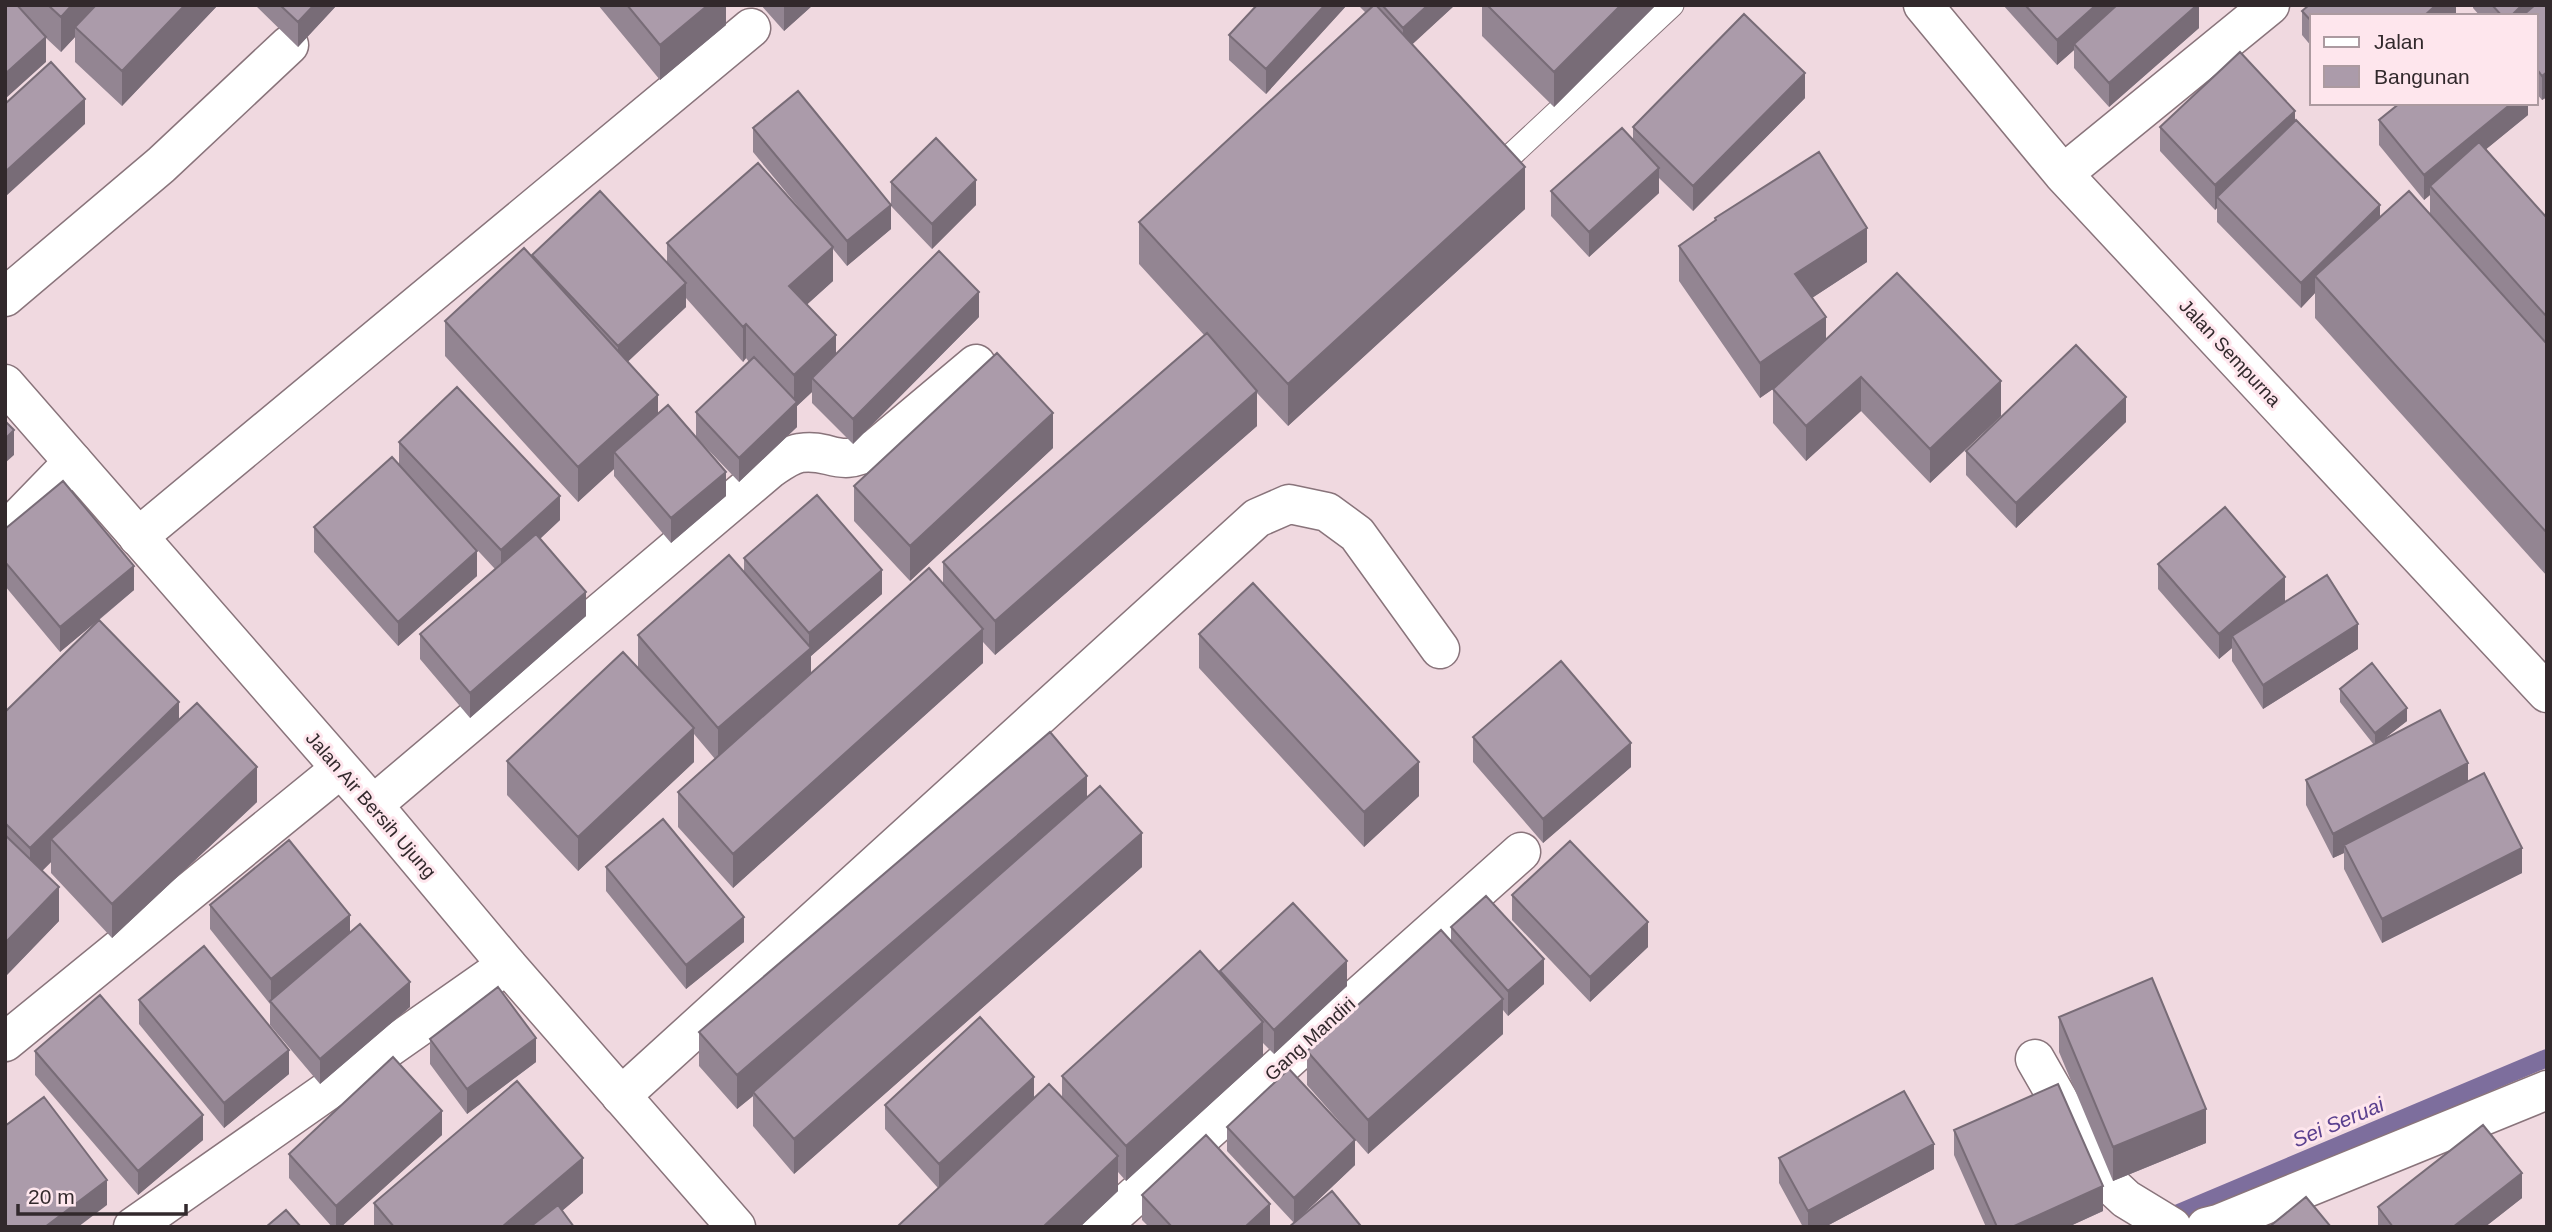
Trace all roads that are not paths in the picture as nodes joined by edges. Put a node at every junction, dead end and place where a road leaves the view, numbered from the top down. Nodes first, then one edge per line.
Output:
1 (1672, 5) edge
2 (1923, 5) edge
3 (2270, 5) edge
4 (751, 28) dead end
5 (289, 45) dead end
6 (1506, 161) edge
7 (2063, 174) junction
8 (5, 297) edge
9 (976, 364) dead end
10 (5, 384) edge
11 (73, 462) junction
12 (5, 532) edge
13 (138, 537) junction
14 (1440, 649) dead end
15 (2547, 693) edge
16 (340, 769) junction
17 (373, 805) junction
18 (1521, 852) dead end
19 (507, 965) junction
20 (5, 1042) edge
21 (2035, 1059) dead end
22 (2547, 1090) edge
23 (621, 1096) junction
24 (133, 1227) edge
25 (736, 1227) edge
26 (1100, 1227) edge
27 (2172, 1227) edge
28 (2206, 1227) edge

1 - 6 lane
2 - 7 street, Jalan Sempurna
3 - 7 street
4 - 13 street
5 - 8 street
7 - 15 street, Jalan Sempurna
9 - 17 street
10 - 11 street, Jalan Air Bersih Ujung
11 - 12 street
11 - 13 street, Jalan Air Bersih Ujung
13 - 16 street, Jalan Air Bersih Ujung
14 - 23 street
16 - 17 street, Jalan Air Bersih Ujung
16 - 20 street
17 - 19 street, Jalan Air Bersih Ujung
18 - 26 street, Gang Mandiri
19 - 23 street, Jalan Air Bersih Ujung
19 - 24 street
21 - 27 street
22 - 28 street
23 - 25 street, Jalan Air Bersih Ujung

